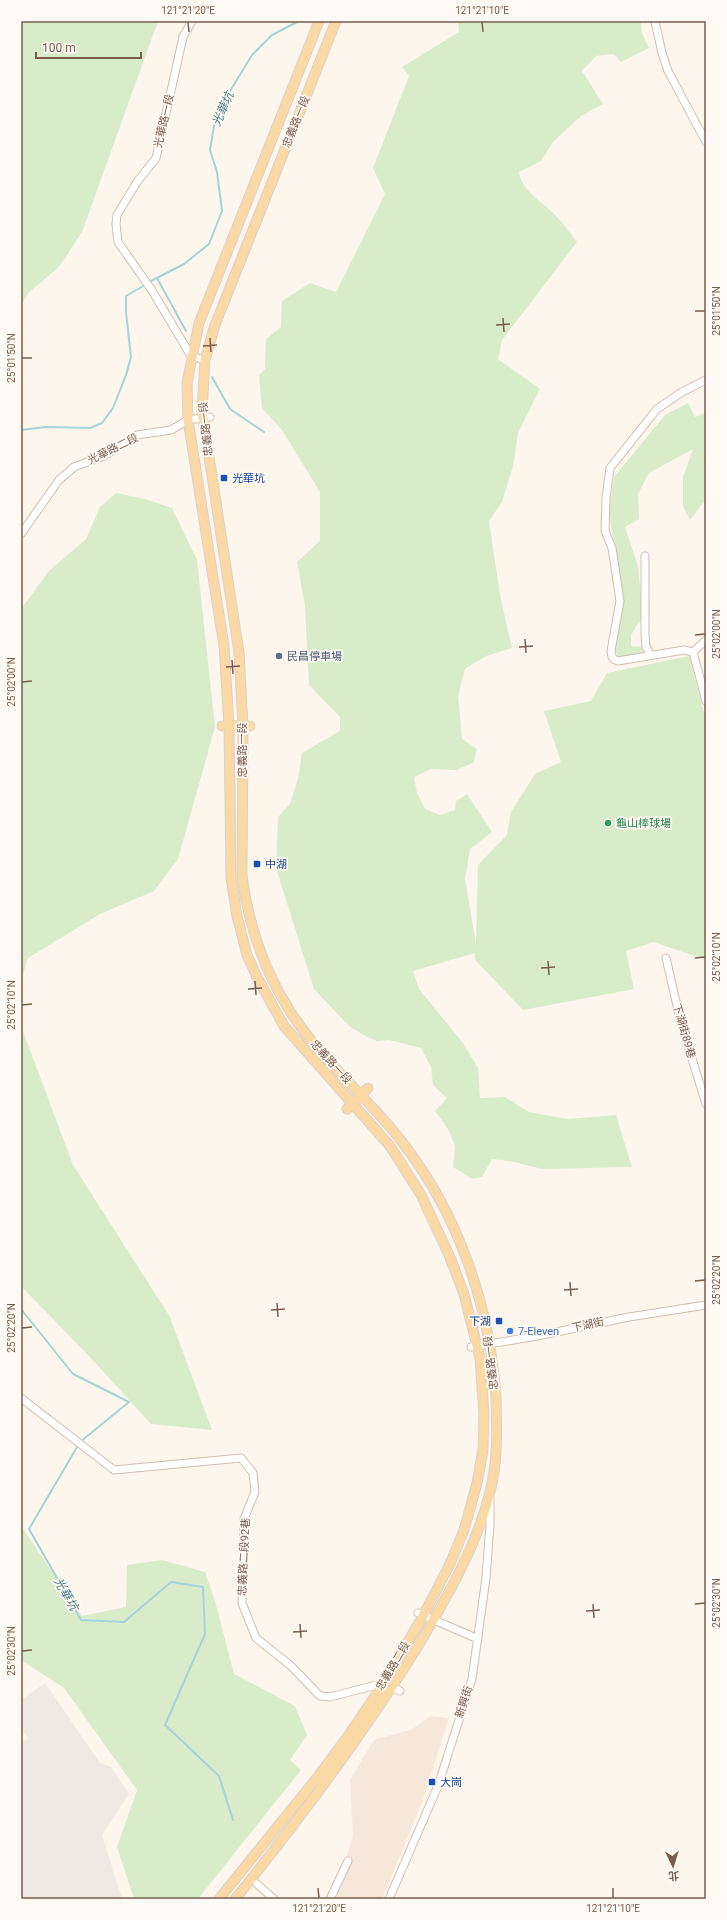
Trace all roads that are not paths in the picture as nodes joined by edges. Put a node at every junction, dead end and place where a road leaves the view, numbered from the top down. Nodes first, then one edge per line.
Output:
1 (192, 21) edge
2 (319, 21) edge
3 (336, 21) edge
4 (655, 21) edge
5 (706, 142) edge
6 (191, 356) junction
7 (206, 360) junction
8 (706, 380) edge
9 (206, 417) junction
10 (188, 420) junction
11 (21, 534) edge
12 (645, 556) dead end
13 (706, 640) edge
14 (693, 652) junction
15 (651, 654) junction
16 (706, 700) edge
17 (226, 726) junction
18 (246, 726) junction
19 (666, 958) dead end
20 (368, 1088) dead end
21 (361, 1095) junction
22 (706, 1104) edge
23 (350, 1106) junction
24 (706, 1305) edge
25 (490, 1344) junction
26 (474, 1346) junction
27 (483, 1394) joint
28 (21, 1398) edge
29 (498, 1435) joint
30 (490, 1493) junction
31 (420, 1614) junction
32 (433, 1621) junction
33 (478, 1640) junction
34 (384, 1683) junction
35 (396, 1689) junction
36 (348, 1861) dead end
37 (257, 1884) dead end
38 (219, 1899) edge
39 (236, 1899) edge
40 (274, 1899) edge
41 (330, 1899) edge
42 (389, 1899) edge

1 - 6 street, 光華路一段
2 - 6 main road, 忠義路一段
3 - 7 main road, 忠義路一段
4 - 5 street
6 - 7 street
6 - 10 main road, 忠義路一段
7 - 9 main road, 忠義路一段
8 - 15 street
9 - 10 street, 光華路二段
9 - 18 main road, 忠義路一段
10 - 11 street, 光華路二段
10 - 17 main road, 忠義路一段
12 - 15 street
13 - 14 street
14 - 15 street
14 - 16 street
17 - 18 main road
17 - 23 main road, 忠義路一段
18 - 21 main road, 忠義路一段
19 - 22 street, 下湖街89巷
20 - 21 main road
21 - 23 main road
21 - 25 main road, 忠義路一段
23 - 26 main road, 忠義路一段
24 - 25 street, 下湖街
25 - 26 street, 下湖街
25 - 29 main road, 忠義路一段
26 - 27 main road, 忠義路一段
27 - 31 main road, 忠義路二段
28 - 34 street, 忠義路二段92巷
29 - 30 main road, 忠義路二段
30 - 32 main road, 忠義路二段
30 - 33 street, 新興街
31 - 32 street
31 - 34 main road, 忠義路二段
32 - 33 street
32 - 35 main road, 忠義路二段
33 - 42 street, 新興街
34 - 35 street
34 - 38 main road, 忠義路二段
35 - 39 main road, 忠義路二段
36 - 41 street
37 - 40 street

